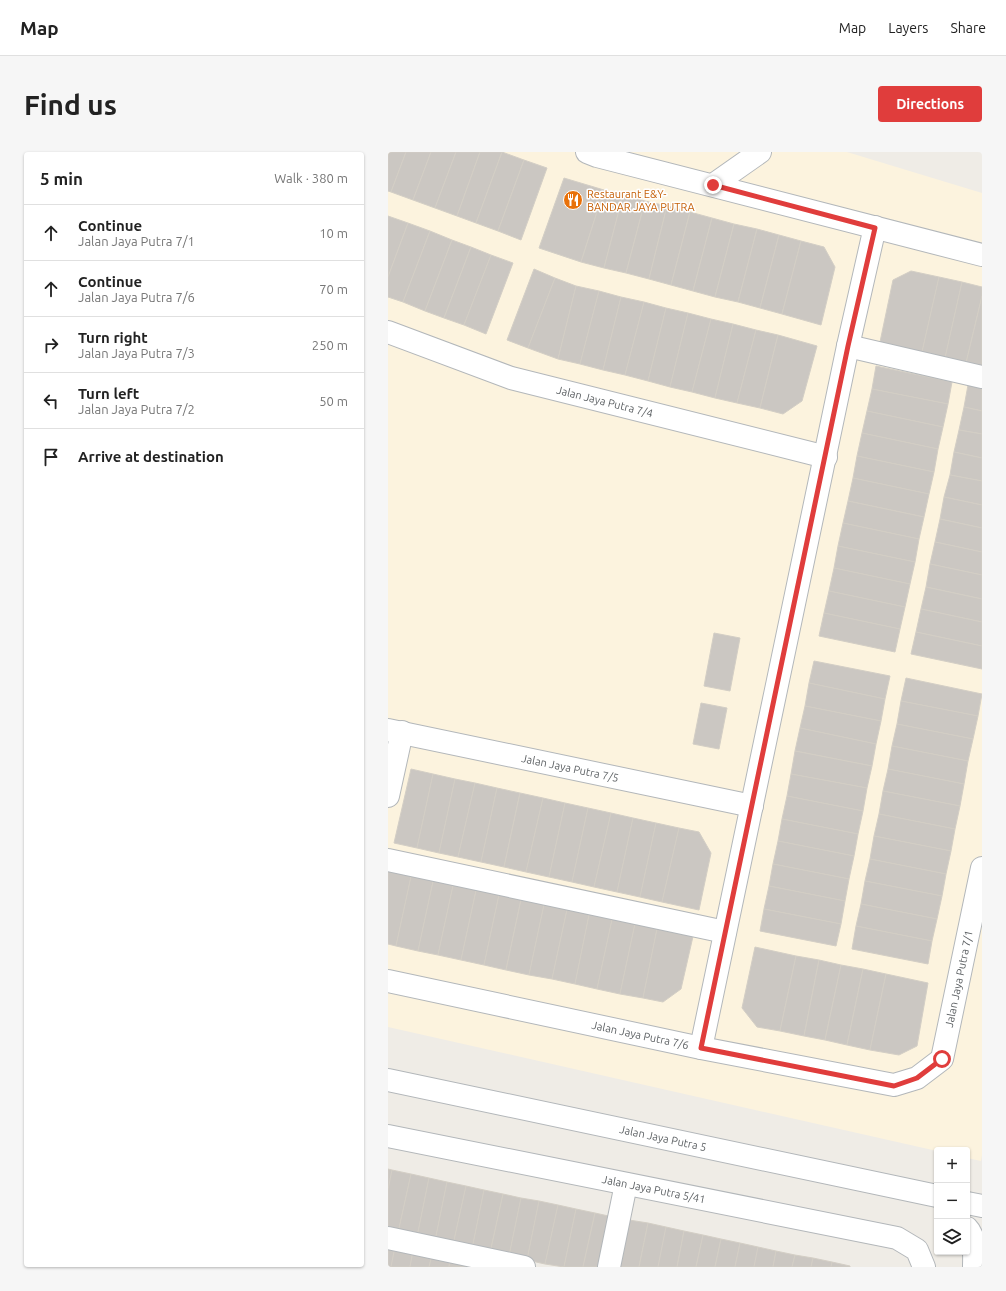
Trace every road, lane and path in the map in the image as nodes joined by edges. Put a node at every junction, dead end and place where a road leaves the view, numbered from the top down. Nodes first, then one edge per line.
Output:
1 (587, 152) edge
2 (760, 152) edge
3 (713, 185) junction
4 (875, 228) junction
5 (982, 255) edge
6 (388, 332) edge
7 (848, 346) junction
8 (982, 377) edge
9 (826, 457) junction
10 (395, 731) edge
11 (388, 796) edge
12 (752, 806) junction
13 (388, 860) edge
14 (982, 868) edge
15 (725, 932) junction
16 (388, 981) edge
17 (701, 1048) junction
18 (917, 1078) joint
19 (388, 1080) edge
20 (388, 1136) edge
21 (872, 1183) junction
22 (626, 1184) junction
23 (934, 1195) edge
24 (970, 1203) edge
25 (982, 1206) edge
26 (934, 1210) edge
27 (970, 1230) edge
28 (388, 1238) edge
29 (920, 1258) edge
30 (982, 1261) edge
31 (524, 1267) edge
32 (609, 1267) edge
33 (974, 1267) edge
34 (981, 1267) edge

1 - 3 street
2 - 3 street
3 - 4 street
4 - 5 street
4 - 7 street
6 - 9 street, Jalan Jaya Putra 7/4
7 - 8 street
7 - 9 street
9 - 12 street
10 - 11 street
10 - 12 street, Jalan Jaya Putra 7/5
12 - 15 street
13 - 15 street
14 - 18 street, Jalan Jaya Putra 7/1
15 - 17 street
16 - 17 street, Jalan Jaya Putra 7/6
17 - 18 street, Jalan Jaya Putra 7/6
19 - 21 street, Jalan Jaya Putra 5
20 - 22 street, Jalan Jaya Putra 5/41
21 - 23 street, Jalan Jaya Putra 5
21 - 26 street
22 - 29 street, Jalan Jaya Putra 5/41
22 - 32 street
24 - 25 street
27 - 33 street
28 - 31 street
30 - 34 street

